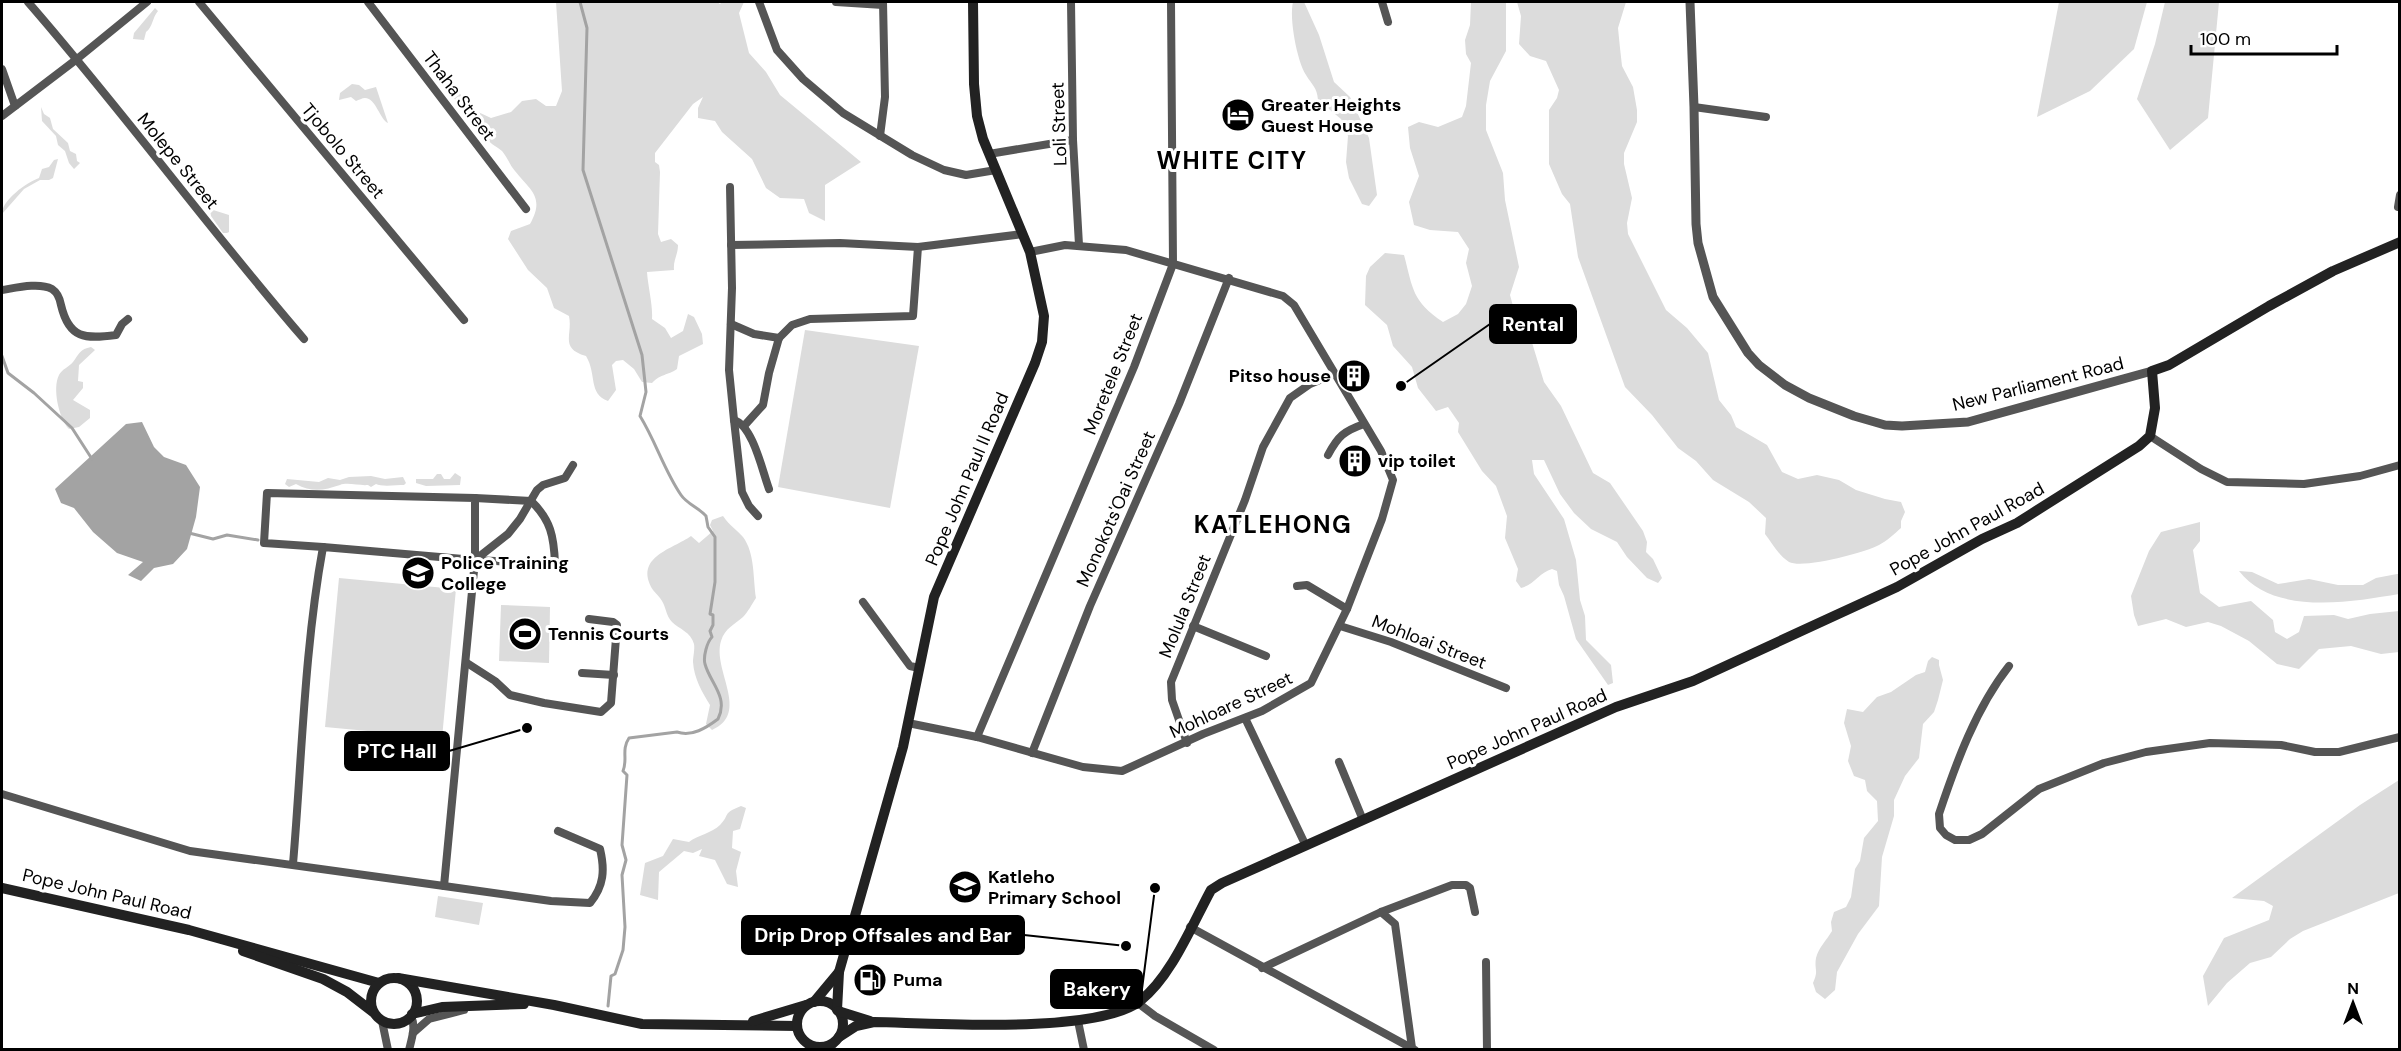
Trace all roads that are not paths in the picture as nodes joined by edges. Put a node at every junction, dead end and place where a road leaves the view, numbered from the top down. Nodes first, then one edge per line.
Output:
1 (28, 2) edge
2 (147, 2) edge
3 (198, 2) edge
4 (368, 2) edge
5 (759, 2) edge
6 (836, 2) edge
7 (973, 2) edge
8 (1071, 2) edge
9 (1171, 2) edge
10 (1382, 2) edge
11 (1690, 2) edge
12 (883, 3) edge
13 (1388, 22) dead end
14 (77, 59) junction
15 (2, 69) edge
16 (15, 106) junction
17 (1694, 107) junction
18 (2, 116) edge
19 (1766, 117) dead end
20 (880, 136) junction
21 (1073, 140) junction
22 (989, 154) junction
23 (996, 170) junction
24 (730, 187) dead end
25 (2400, 195) edge
26 (2398, 207) dead end
27 (526, 209) dead end
28 (1023, 234) junction
29 (2400, 242) edge
30 (731, 245) junction
31 (1079, 245) junction
32 (918, 247) junction
33 (1030, 252) junction
34 (1173, 264) junction
35 (1229, 278) junction
36 (2, 290) edge
37 (128, 319) dead end
38 (464, 320) dead end
39 (731, 324) junction
40 (304, 339) dead end
41 (779, 339) junction
42 (2152, 372) junction
43 (1334, 374) junction
44 (734, 420) junction
45 (1364, 424) junction
46 (744, 426) junction
47 (2150, 436) junction
48 (1328, 455) dead end
49 (573, 465) dead end
50 (2400, 465) edge
51 (769, 489) dead end
52 (475, 498) junction
53 (531, 501) junction
54 (758, 516) dead end
55 (323, 547) junction
56 (476, 560) junction
57 (1297, 585) dead end
58 (863, 602) dead end
59 (1347, 609) junction
60 (589, 619) dead end
61 (1193, 626) junction
62 (1340, 626) junction
63 (1266, 656) dead end
64 (467, 663) junction
65 (2009, 666) dead end
66 (920, 668) junction
67 (582, 673) dead end
68 (614, 675) junction
69 (1506, 688) dead end
70 (1245, 718) junction
71 (908, 723) junction
72 (977, 737) junction
73 (2400, 737) edge
74 (1186, 743) junction
75 (1032, 753) junction
76 (1339, 762) dead end
77 (2, 794) edge
78 (1363, 820) junction
79 (558, 831) dead end
80 (1305, 844) junction
81 (293, 864) junction
82 (444, 886) junction
83 (2, 888) edge
84 (1382, 912) junction
85 (1475, 912) dead end
86 (1190, 927) junction
87 (204, 934) junction
88 (1486, 962) dead end
89 (1262, 968) junction
90 (839, 972) junction
91 (398, 978) junction
92 (379, 982) junction
93 (812, 1003) junction
94 (1138, 1003) junction
95 (554, 1005) junction
96 (473, 1006) junction
97 (838, 1010) junction
98 (373, 1012) junction
99 (412, 1015) junction
100 (382, 1021) junction
101 (1078, 1021) junction
102 (873, 1022) junction
103 (741, 1024) junction
104 (796, 1026) junction
105 (413, 1033) junction
106 (834, 1043) edge
107 (810, 1047) edge
108 (1413, 1049) edge
109 (388, 1050) edge
110 (409, 1050) edge
111 (1084, 1050) edge
112 (1214, 1050) edge
113 (1487, 1050) edge

1 - 14 street, Molepe Street
2 - 14 street
3 - 38 street, Tjobolo Street
4 - 27 street, Thaha Street
5 - 20 street
6 - 12 street
7 - 22 main road, Pope John Paul II Road
8 - 21 street, Loli Street
9 - 34 street, Moretele Street
10 - 13 street
11 - 17 street, New Parliament Road
12 - 20 street
14 - 16 street
14 - 40 street, Molepe Street
15 - 16 street
16 - 18 street
17 - 19 street
17 - 42 street, New Parliament Road
20 - 23 street
21 - 22 street
21 - 31 street, Loli Street
22 - 23 main road, Pope John Paul II Road
23 - 28 main road, Pope John Paul II Road
24 - 30 street
25 - 26 street
28 - 32 street
28 - 33 main road, Pope John Paul II Road
29 - 42 main road, New Parliament Road
30 - 32 street
30 - 39 street
31 - 33 street, Mohloare Street
31 - 34 street, Mohloare Street
32 - 41 street
33 - 66 main road, Pope John Paul II Road
34 - 35 street, Mohloare Street
34 - 72 street, Moretele Street
35 - 43 street, Mohloare Street
35 - 75 street, Monokots'Oai Street
36 - 37 street
39 - 41 street
39 - 44 street
41 - 46 street
42 - 47 main road
43 - 45 street, Mohloare Street
43 - 61 street, Molula Street
44 - 46 street
44 - 54 street
45 - 48 street
45 - 59 street, Mohloare Street
46 - 51 street
47 - 50 street
47 - 78 main road, Pope John Paul Road
49 - 53 street
52 - 53 street
52 - 55 street
52 - 56 street
53 - 56 street
53 - 56 street
55 - 56 street
55 - 81 street
56 - 64 street
57 - 59 street
58 - 66 street
59 - 62 street, Mohloare Street
60 - 68 street
61 - 63 street
61 - 74 street, Molula Street
62 - 69 street, Mohloai Street
62 - 70 street, Mohloare Street
64 - 68 street
64 - 82 street
65 - 73 street
66 - 71 main road, Pope John Paul II Road
67 - 68 street
70 - 74 street, Mohloare Street
70 - 80 street
71 - 72 street, Mohloare Street
71 - 90 main road, Pope John Paul II Road
72 - 75 street, Mohloare Street
74 - 75 street, Mohloare Street
76 - 78 street
77 - 81 street
78 - 80 main road, Pope John Paul Road
79 - 82 street
80 - 86 main road, Pope John Paul Road
81 - 82 street
83 - 87 main road, Pope John Paul Road
84 - 85 street
84 - 89 street
84 - 108 street
86 - 89 street
86 - 94 main road, Pope John Paul Road
87 - 92 main road, Pope John Paul Road
87 - 98 main road, Pope John Paul Road
88 - 113 street
89 - 108 street
90 - 93 main road
90 - 97 main road
91 - 92 main road
91 - 95 main road
91 - 99 main road
92 - 98 main road
93 - 97 main road
93 - 103 main road
93 - 104 main road
94 - 101 main road, Pope John Paul Road
94 - 112 street
95 - 96 main road
95 - 103 main road
96 - 99 main road
96 - 105 street
97 - 102 main road, Pope John Paul Road
97 - 106 main road
98 - 100 main road
99 - 100 main road
99 - 105 street
100 - 109 street
101 - 102 main road, Pope John Paul Road
101 - 111 street
102 - 106 main road, Pope John Paul Road
103 - 104 main road
104 - 107 main road
105 - 110 street
106 - 107 main road

